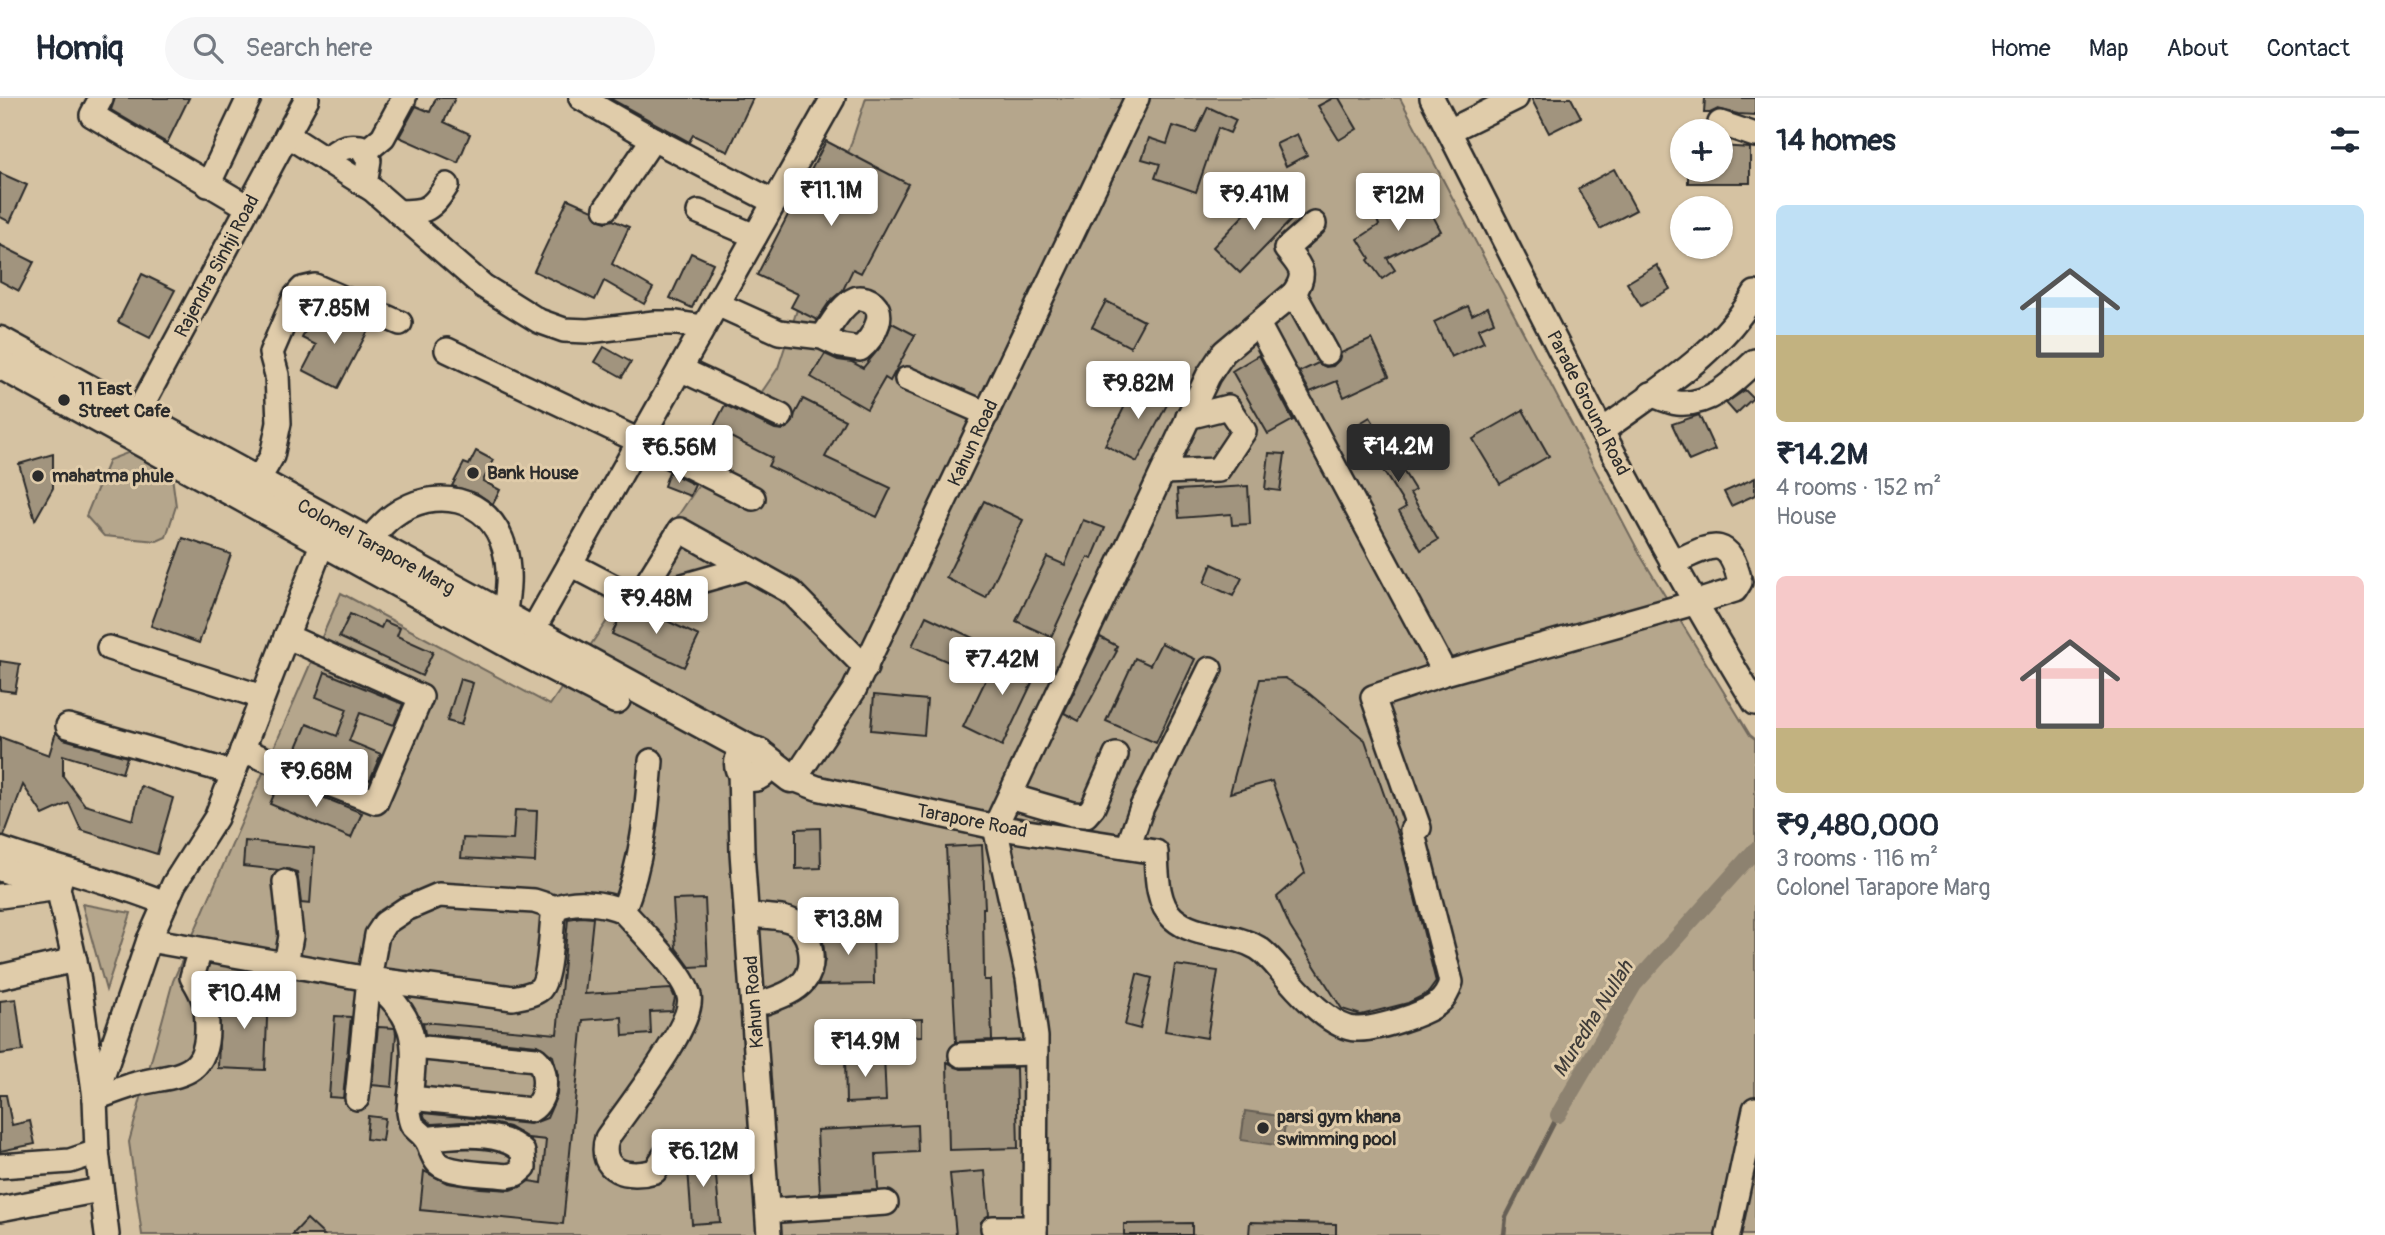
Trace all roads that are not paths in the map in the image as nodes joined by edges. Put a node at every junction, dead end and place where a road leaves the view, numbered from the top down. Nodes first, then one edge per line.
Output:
1 (101, 98) edge
2 (249, 98) edge
3 (307, 98) edge
4 (404, 98) edge
5 (581, 98) edge
6 (833, 98) edge
7 (1137, 98) edge
8 (1432, 98) edge
9 (1516, 98) edge
10 (1733, 127) edge
11 (1449, 131) junction
12 (287, 135) junction
13 (1755, 135) edge
14 (653, 139) junction
15 (365, 152) junction
16 (326, 160) junction
17 (208, 185) junction
18 (365, 185) junction
19 (447, 185) dead end
20 (774, 202) junction
21 (248, 207) junction
22 (606, 208) dead end
23 (397, 212) junction
24 (699, 212) dead end
25 (1314, 224) dead end
26 (755, 236) junction
27 (1294, 293) junction
28 (1755, 293) edge
29 (717, 304) junction
30 (400, 323) dead end
31 (1258, 324) junction
32 (704, 327) junction
33 (822, 337) dead end
34 (0, 341) edge
35 (447, 350) dead end
36 (1327, 353) dead end
37 (1755, 361) edge
38 (0, 364) edge
39 (680, 369) junction
40 (907, 379) dead end
41 (1651, 394) junction
42 (986, 414) junction
43 (780, 416) dead end
44 (1188, 417) junction
45 (131, 424) junction
46 (1602, 431) junction
47 (639, 441) junction
48 (1163, 472) junction
49 (257, 482) junction
50 (753, 498) dead end
51 (326, 531) junction
52 (367, 542) junction
53 (1672, 563) junction
54 (570, 564) junction
55 (746, 568) junction
56 (637, 599) junction
57 (1694, 603) junction
58 (504, 617) junction
59 (286, 636) junction
60 (526, 641) junction
61 (109, 648) dead end
62 (866, 668) junction
63 (1210, 669) dead end
64 (1445, 673) junction
65 (262, 697) junction
66 (1755, 703) edge
67 (68, 726) dead end
68 (242, 750) junction
69 (1115, 755) dead end
70 (651, 761) dead end
71 (752, 765) junction
72 (233, 773) junction
73 (791, 778) junction
74 (1010, 796) junction
75 (995, 827) junction
76 (1128, 847) junction
77 (0, 849) edge
78 (0, 869) edge
79 (61, 879) junction
80 (285, 882) dead end
81 (170, 893) junction
82 (0, 896) edge
83 (556, 908) junction
84 (623, 911) junction
85 (761, 916) junction
86 (149, 940) junction
87 (200, 950) junction
88 (75, 960) junction
89 (286, 964) junction
90 (0, 976) edge
91 (369, 979) junction
92 (766, 1002) junction
93 (83, 1009) junction
94 (124, 1014) junction
95 (414, 1047) junction
96 (1035, 1053) junction
97 (961, 1055) dead end
98 (95, 1098) junction
99 (357, 1098) dead end
100 (410, 1098) junction
101 (1755, 1109) edge
102 (426, 1139) dead end
103 (668, 1150) dead end
104 (97, 1153) junction
105 (0, 1166) edge
106 (1748, 1174) edge
107 (100, 1190) junction
108 (886, 1203) dead end
109 (0, 1209) edge
110 (782, 1210) junction
111 (993, 1228) dead end
112 (1035, 1231) edge
113 (107, 1235) edge
114 (769, 1235) edge
115 (782, 1235) edge
116 (1728, 1235) edge

1 - 17 street
2 - 17 street
3 - 12 street, Rajendra Sinhji Road
4 - 15 street
5 - 14 street
6 - 20 street
7 - 42 street, Kahun Road
8 - 11 street, Parade Ground Road
9 - 11 street
10 - 13 street
11 - 46 street, Parade Ground Road
12 - 16 street
12 - 21 street, Rajendra Sinhji Road
14 - 20 street
14 - 22 street
15 - 16 street
15 - 18 street
16 - 18 street
17 - 21 street
18 - 23 street
19 - 23 street
20 - 26 street
21 - 45 street, Rajendra Sinhji Road
23 - 32 street
24 - 26 street
25 - 27 street
26 - 29 street
27 - 31 street
27 - 36 street
28 - 41 street
29 - 32 street
29 - 33 street
30 - 49 street
31 - 44 street
31 - 64 street
32 - 39 street
34 - 45 main road, Colonel Tarapore Marg
35 - 47 street
37 - 41 street
38 - 45 main road, Colonel Tarapore Marg
39 - 43 street
39 - 47 street
40 - 42 street
41 - 46 street
42 - 62 street, Kahun Road
44 - 48 street
44 - 48 street
45 - 49 main road, Colonel Tarapore Marg
45 - 51 main road, Colonel Tarapore Marg
46 - 53 street, Parade Ground Road
47 - 50 street
47 - 54 street
48 - 74 street
49 - 51 main road, Colonel Tarapore Marg
51 - 52 main road, Colonel Tarapore Marg
51 - 59 street
51 - 60 main road, Colonel Tarapore Marg
52 - 58 main road, Colonel Tarapore Marg
52 - 58 street
53 - 57 street, Parade Ground Road
53 - 57 street
54 - 56 street
54 - 60 street
55 - 56 street
55 - 56 street
55 - 62 street
57 - 64 street
57 - 66 street, Parade Ground Road
58 - 60 main road, Colonel Tarapore Marg
59 - 65 street
59 - 68 street
60 - 71 main road, Colonel Tarapore Marg
61 - 65 street
62 - 73 street, Kahun Road
63 - 76 street
64 - 76 street, Tarapore Road
65 - 68 street
67 - 72 street
68 - 72 street
69 - 74 street
70 - 84 street
71 - 73 main road
71 - 85 street, Kahun Road
71 - 114 street, Kahun Road
72 - 81 street
73 - 75 street, Tarapore Road
74 - 75 street
75 - 76 street, Tarapore Road
75 - 96 street
77 - 79 street
78 - 79 street
79 - 81 street
79 - 82 street
79 - 88 street
80 - 89 street
81 - 86 street
83 - 84 street
83 - 91 street
83 - 91 street
84 - 103 street
85 - 92 street, Kahun Road
85 - 92 street
86 - 87 street
86 - 94 street
87 - 89 street
87 - 98 street
88 - 90 street
88 - 93 street
89 - 91 street
91 - 95 street
91 - 99 street
92 - 110 street, Kahun Road
93 - 94 street
93 - 98 street
94 - 98 street
95 - 100 street
95 - 100 street
96 - 97 street
96 - 112 street
98 - 104 street
100 - 102 street
101 - 106 street
104 - 105 street
104 - 107 street
106 - 116 street
107 - 109 street
107 - 113 street
108 - 110 street
110 - 115 street, Kahun Road
111 - 112 street

